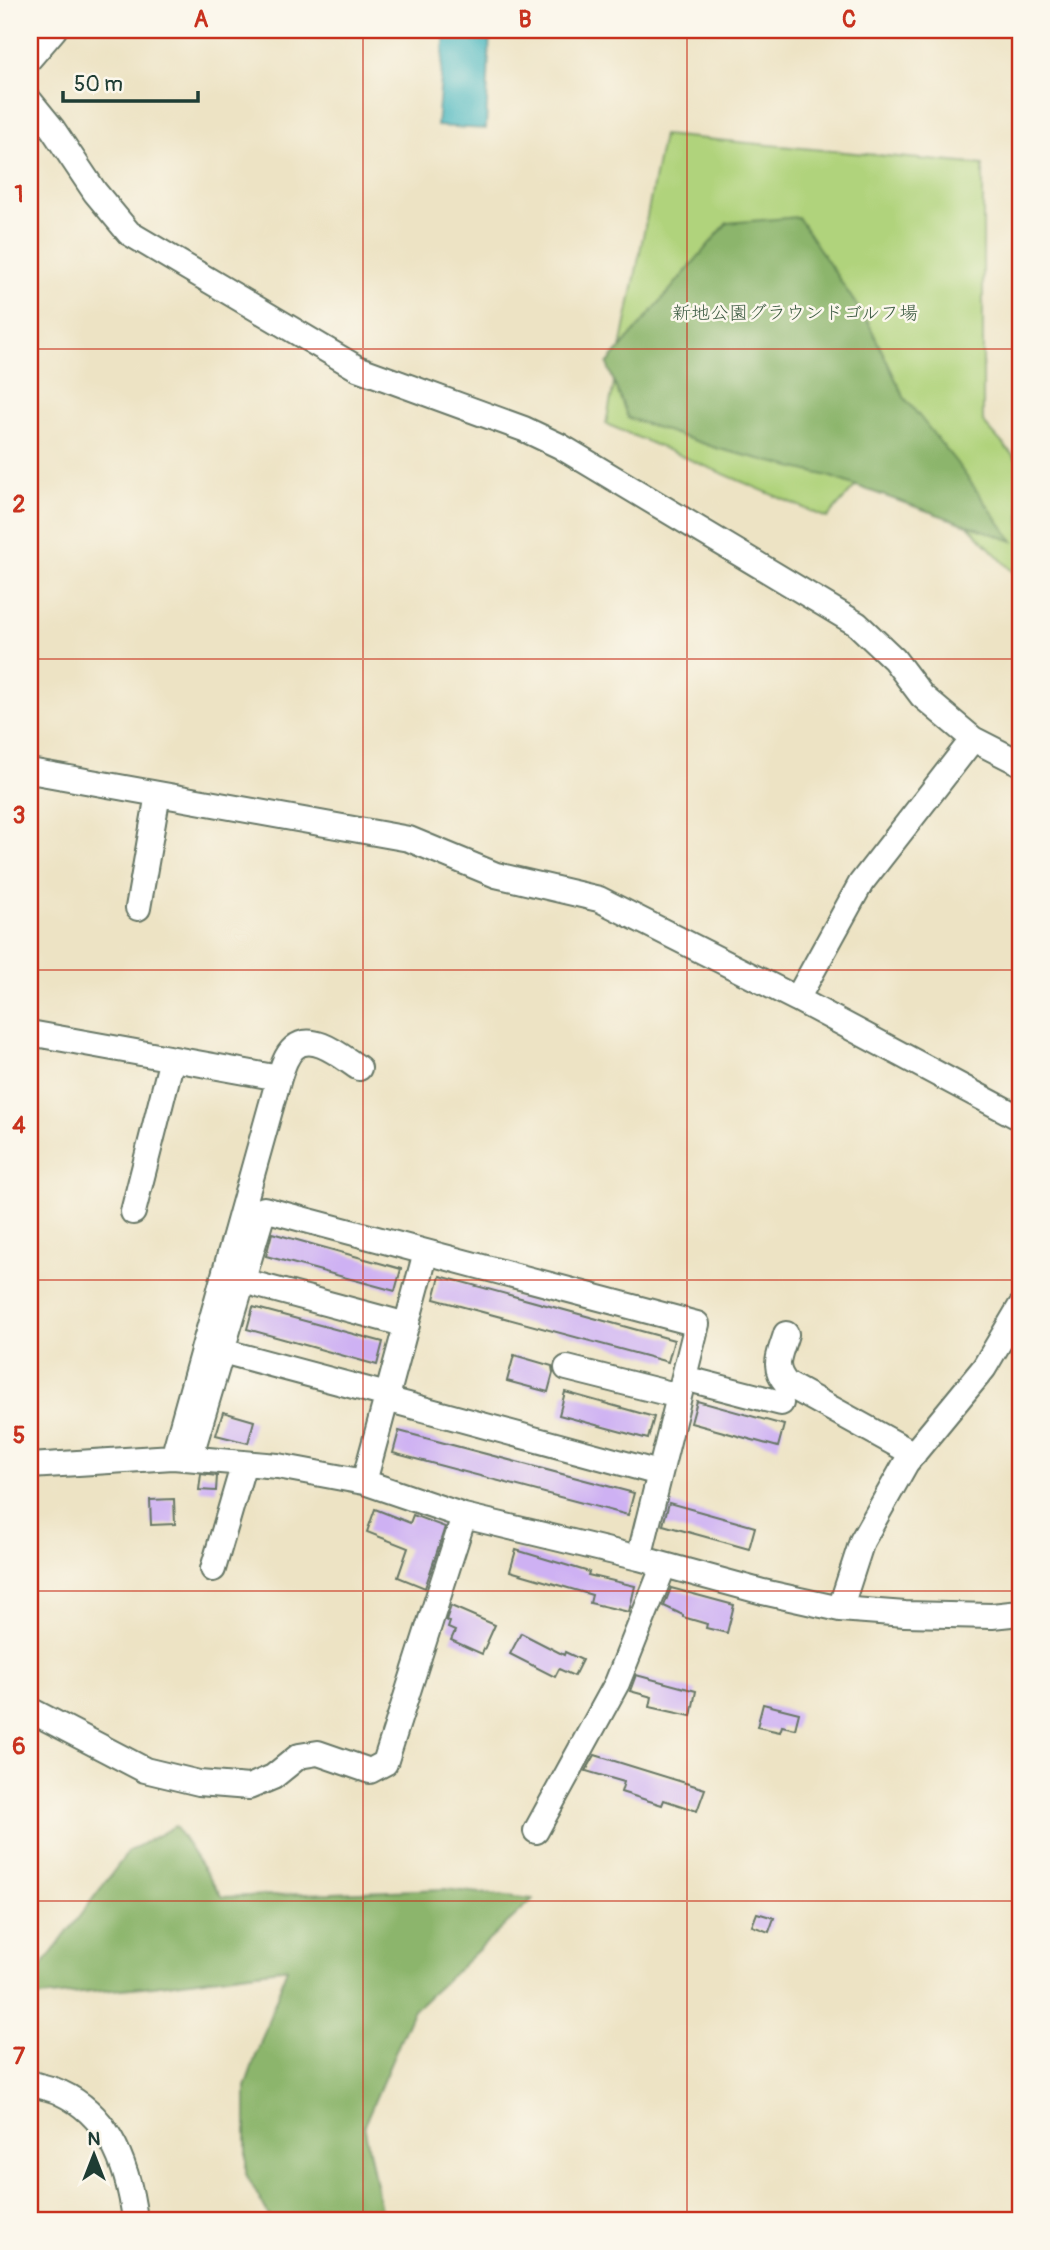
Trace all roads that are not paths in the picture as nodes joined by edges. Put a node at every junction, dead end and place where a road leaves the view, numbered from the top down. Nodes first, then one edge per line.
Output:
1 (54, 30) edge
2 (30, 58) edge
3 (30, 101) edge
4 (973, 739) junction
5 (1020, 763) edge
6 (30, 771) edge
7 (158, 794) junction
8 (138, 908) dead end
9 (797, 999) junction
10 (30, 1033) edge
11 (172, 1059) junction
12 (359, 1068) dead end
13 (279, 1078) junction
14 (1020, 1118) edge
15 (134, 1212) dead end
16 (426, 1252) junction
17 (243, 1281) junction
18 (1020, 1307) edge
19 (407, 1325) junction
20 (786, 1334) dead end
21 (222, 1351) junction
22 (567, 1368) dead end
23 (681, 1387) junction
24 (387, 1397) junction
25 (781, 1403) dead end
26 (914, 1454) junction
27 (182, 1458) junction
28 (244, 1463) junction
29 (30, 1466) edge
30 (659, 1473) junction
31 (364, 1482) junction
32 (464, 1516) junction
33 (639, 1558) junction
34 (664, 1565) junction
35 (213, 1569) dead end
36 (840, 1609) junction
37 (1020, 1613) edge
38 (30, 1710) edge
39 (536, 1831) dead end
40 (30, 2084) edge
41 (135, 2220) edge

1 - 2 street
3 - 4 street
4 - 5 street
4 - 9 street
6 - 7 street
7 - 8 street
7 - 9 street
9 - 14 street
10 - 11 street
11 - 13 street
11 - 15 street
12 - 13 street
13 - 27 street
16 - 17 street
16 - 19 street
16 - 23 street
17 - 19 street
17 - 21 street
18 - 26 street
19 - 24 street
20 - 26 street
21 - 24 street
21 - 27 street
22 - 23 street
23 - 25 street
23 - 30 street
24 - 30 street
24 - 31 street
26 - 36 street
27 - 28 street
27 - 29 street
28 - 31 street
28 - 35 street
30 - 33 street
31 - 32 street
32 - 33 street
32 - 38 street
33 - 34 street
34 - 36 street
34 - 39 street
36 - 37 street
40 - 41 street

